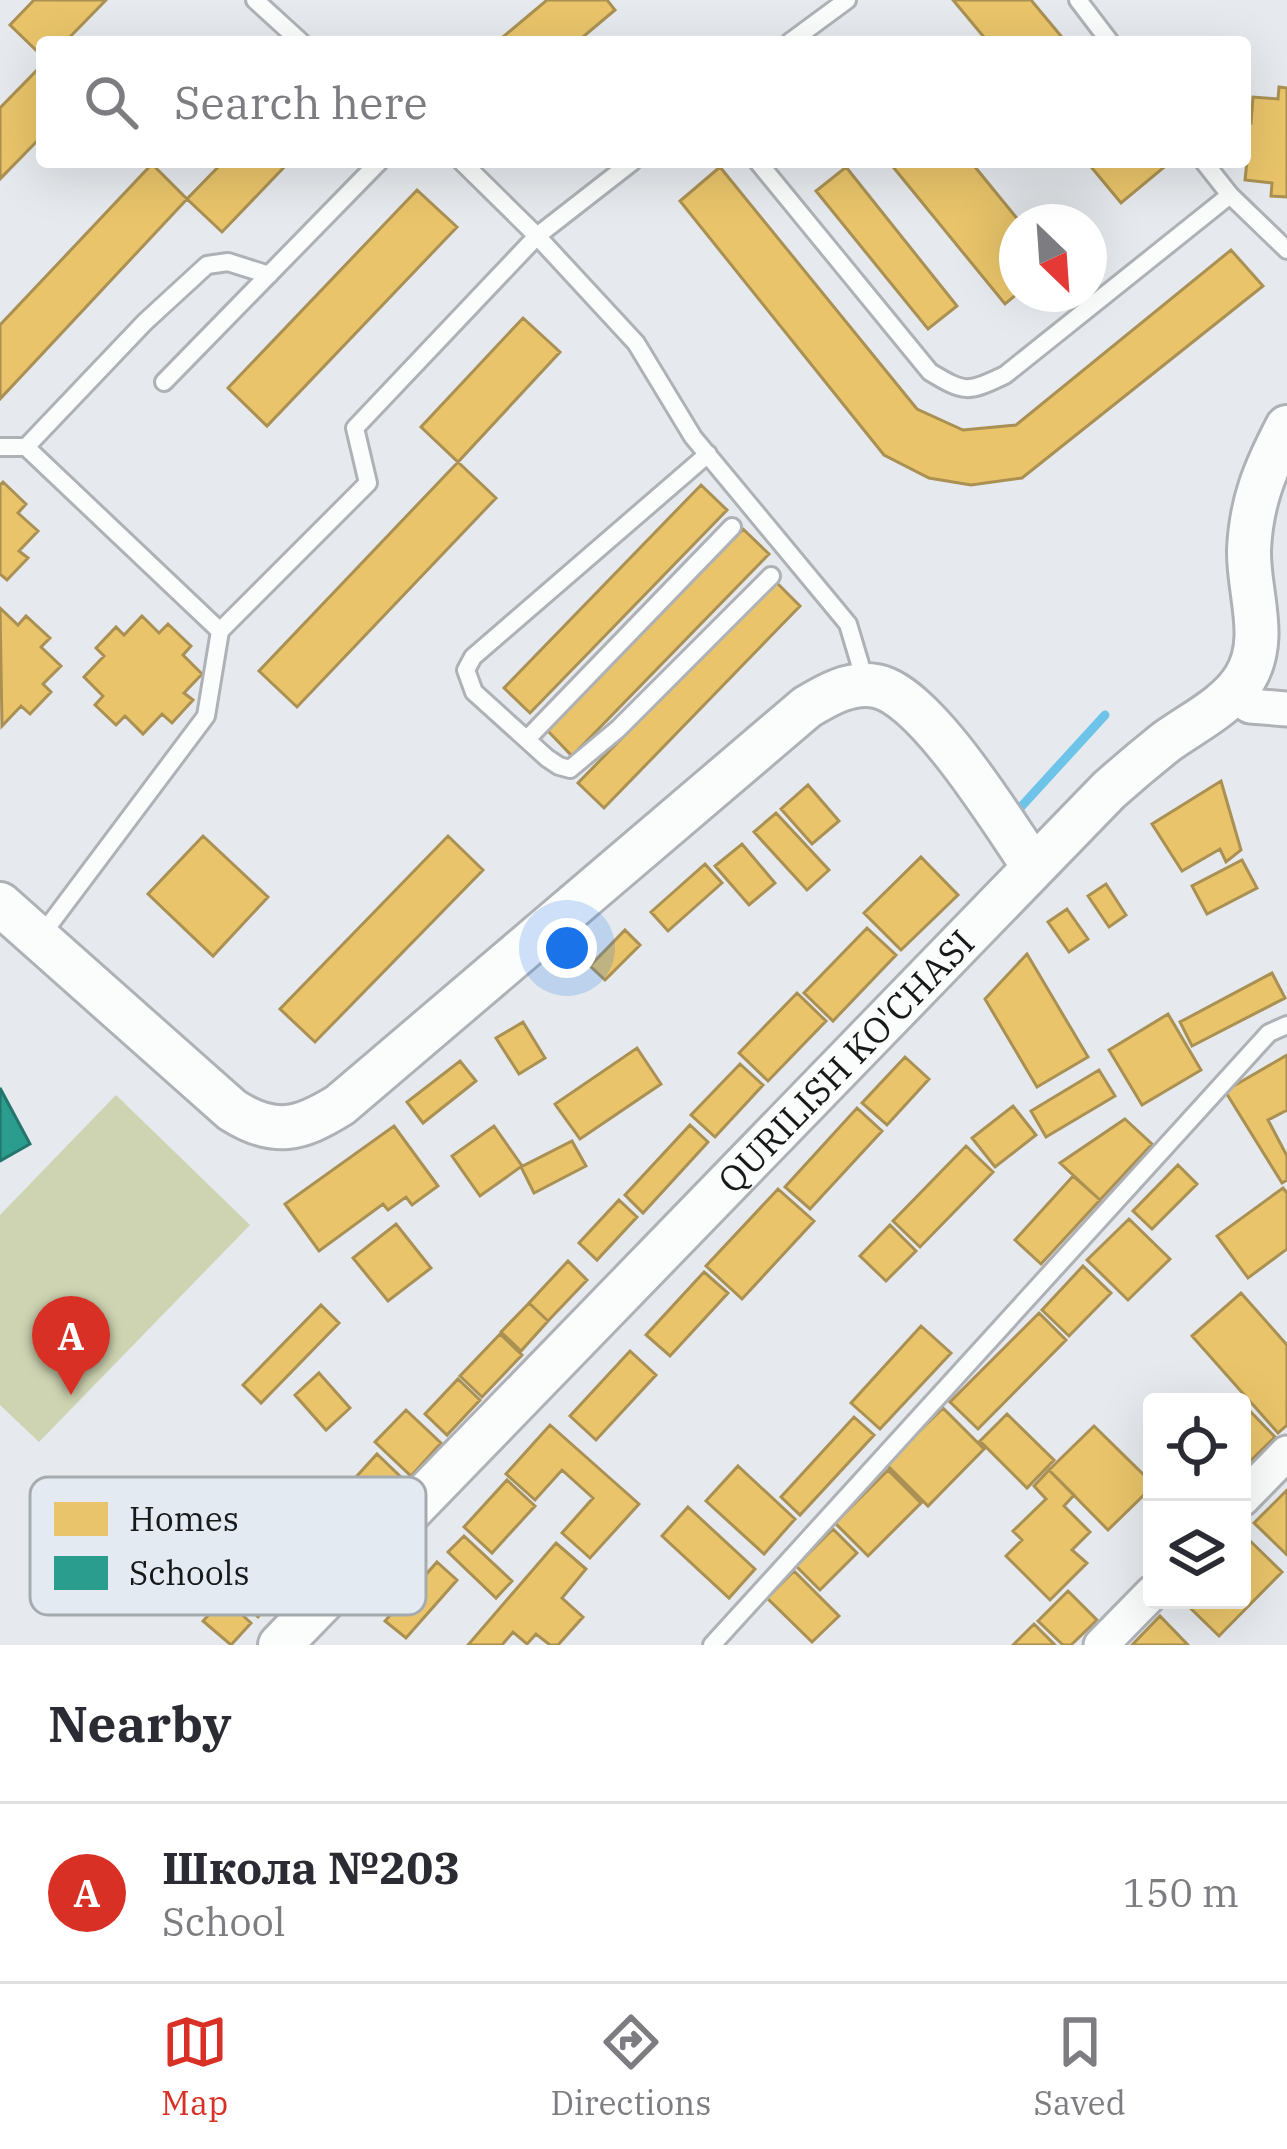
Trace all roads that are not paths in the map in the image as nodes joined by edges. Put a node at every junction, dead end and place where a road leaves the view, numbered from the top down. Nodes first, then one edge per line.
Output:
1 (256, 0) edge
2 (847, 0) edge
3 (1078, 0) edge
4 (295, 36) edge
5 (798, 36) edge
6 (1105, 36) edge
7 (373, 168) edge
8 (468, 168) edge
9 (624, 168) edge
10 (763, 168) edge
11 (1209, 168) edge
12 (1230, 195) junction
13 (537, 236) junction
14 (1287, 250) edge
15 (269, 275) junction
16 (164, 382) dead end
17 (1287, 427) edge
18 (26, 447) junction
19 (0, 448) edge
20 (708, 454) junction
21 (732, 527) dead end
22 (771, 576) dead end
23 (220, 631) junction
24 (867, 685) junction
25 (1232, 694) junction
26 (1287, 709) edge
27 (527, 739) junction
28 (1034, 866) junction
29 (0, 904) edge
30 (40, 939) junction
31 (1287, 1025) edge
32 (1287, 1453) edge
33 (1251, 1490) edge
34 (426, 1494) edge
35 (1143, 1601) edge
36 (309, 1615) edge
37 (280, 1645) edge
38 (712, 1645) edge
39 (1101, 1645) edge

1 - 4 lane
2 - 5 lane
3 - 6 lane
7 - 15 lane
8 - 13 lane
9 - 13 lane
10 - 12 lane
11 - 12 lane
12 - 14 lane
13 - 20 lane
13 - 23 lane
15 - 16 lane
15 - 18 lane
17 - 25 street, QURILISH KO'CHASI
18 - 19 lane
18 - 23 lane
20 - 24 lane
20 - 27 lane
21 - 27 lane
22 - 27 lane
23 - 30 lane
24 - 28 street
24 - 30 street
25 - 26 street
25 - 28 street, QURILISH KO'CHASI
28 - 34 street, QURILISH KO'CHASI
29 - 30 street
31 - 38 lane
32 - 33 street
35 - 39 street
36 - 37 street, QURILISH KO'CHASI

